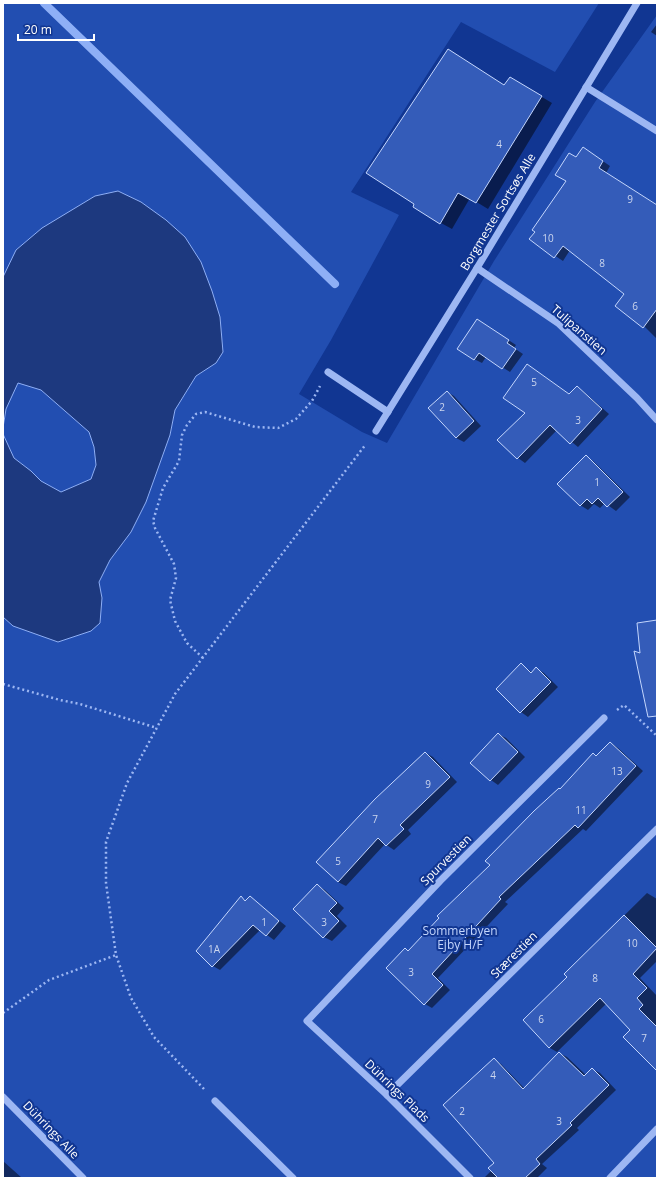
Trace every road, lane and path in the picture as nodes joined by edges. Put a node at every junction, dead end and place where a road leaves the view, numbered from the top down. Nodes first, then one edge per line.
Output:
1 (637, 3) edge
2 (586, 87) junction
3 (657, 131) edge
4 (477, 268) junction
5 (328, 372) joint
6 (388, 412) junction
7 (657, 420) edge
8 (376, 431) joint
9 (203, 658) junction
10 (3, 684) edge
11 (604, 718) joint
12 (157, 728) junction
13 (657, 736) edge
14 (657, 829) edge
15 (116, 955) junction
16 (3, 1013) edge
17 (307, 1021) joint
18 (387, 1095) junction
19 (3, 1097) edge
20 (215, 1101) joint
21 (657, 1129) edge
22 (82, 1178) edge
23 (293, 1178) edge
24 (470, 1178) edge
25 (610, 1178) edge

1 - 2 lane, Borgmester Sortsøs Alle
2 - 3 lane
2 - 4 lane, Borgmester Sortsøs Alle
4 - 6 lane, Borgmester Sortsøs Alle
4 - 7 lane, Tulipanstien
5 - 6 lane
5 - 9 path
6 - 8 lane, Borgmester Sortsøs Alle
8 - 9 path
9 - 12 path
10 - 12 path
11 - 13 path
11 - 17 lane, Spurvestien
12 - 15 path
14 - 18 lane, Stærestien
15 - 16 path
15 - 20 path
17 - 18 lane, Dührings Plads
18 - 24 lane, Dührings Plads
19 - 22 lane, Dührings Alle
20 - 23 lane
21 - 25 lane

